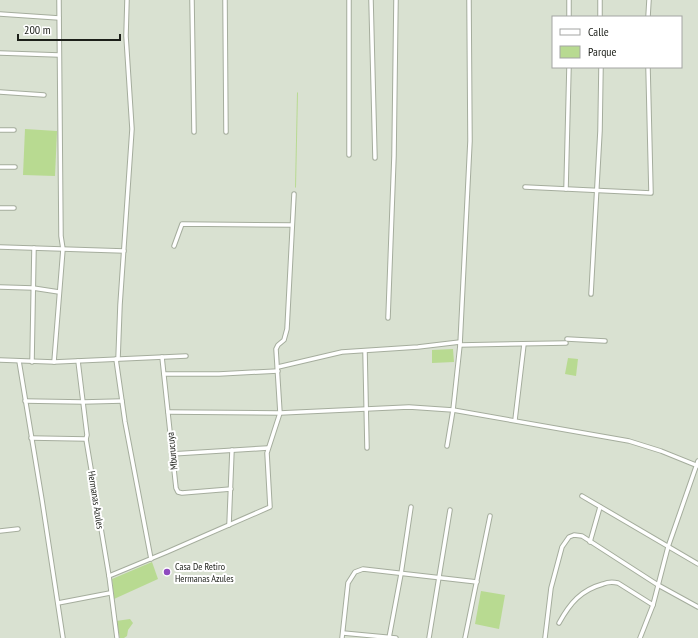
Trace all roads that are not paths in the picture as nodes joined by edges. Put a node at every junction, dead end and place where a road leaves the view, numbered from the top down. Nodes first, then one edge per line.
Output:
1 (59, 0) edge
2 (127, 0) edge
3 (192, 0) edge
4 (225, 0) edge
5 (349, 0) edge
6 (371, 0) edge
7 (396, 0) edge
8 (469, 0) edge
9 (569, 0) edge
10 (600, 0) edge
11 (649, 0) edge
12 (0, 14) edge
13 (569, 16) edge
14 (600, 16) edge
15 (648, 16) edge
16 (59, 18) junction
17 (0, 53) edge
18 (59, 55) junction
19 (570, 68) edge
20 (601, 68) edge
21 (648, 68) edge
22 (0, 92) edge
23 (44, 94) dead end
24 (0, 130) edge
25 (14, 130) dead end
26 (194, 132) dead end
27 (226, 132) dead end
28 (348, 155) dead end
29 (375, 158) dead end
30 (15, 167) dead end
31 (0, 168) edge
32 (524, 187) dead end
33 (566, 189) junction
34 (596, 190) junction
35 (294, 194) dead end
36 (0, 208) edge
37 (14, 208) dead end
38 (292, 225) junction
39 (174, 246) dead end
40 (0, 247) edge
41 (34, 248) junction
42 (63, 249) junction
43 (124, 251) junction
44 (0, 287) edge
45 (33, 288) junction
46 (59, 292) junction
47 (591, 294) dead end
48 (388, 318) dead end
49 (605, 341) dead end
50 (460, 344) junction
51 (524, 344) junction
52 (365, 351) junction
53 (186, 356) dead end
54 (162, 357) junction
55 (117, 359) junction
56 (0, 360) edge
57 (19, 361) junction
58 (78, 361) junction
59 (32, 362) junction
60 (54, 362) junction
61 (278, 369) junction
62 (164, 374) junction
63 (25, 401) junction
64 (122, 401) junction
65 (82, 402) junction
66 (366, 409) junction
67 (453, 410) junction
68 (168, 412) junction
69 (280, 412) junction
70 (514, 420) junction
71 (31, 438) junction
72 (86, 439) junction
73 (447, 446) dead end
74 (268, 448) junction
75 (367, 448) dead end
76 (232, 450) junction
77 (172, 454) junction
78 (698, 461) edge
79 (697, 466) edge
80 (230, 489) junction
81 (582, 496) dead end
82 (411, 507) dead end
83 (600, 507) junction
84 (450, 510) dead end
85 (490, 516) dead end
86 (229, 525) junction
87 (18, 529) dead end
88 (0, 531) edge
89 (590, 542) junction
90 (668, 547) junction
91 (151, 559) junction
92 (698, 564) edge
93 (401, 574) junction
94 (109, 576) junction
95 (439, 578) junction
96 (477, 582) junction
97 (658, 585) junction
98 (110, 593) junction
99 (58, 603) junction
100 (653, 604) junction
101 (698, 607) edge
102 (559, 623) dead end
103 (343, 633) junction
104 (62, 638) edge
105 (117, 638) edge
106 (342, 638) edge
107 (382, 638) edge
108 (389, 638) edge
109 (396, 638) edge
110 (429, 638) edge
111 (465, 638) edge
112 (545, 638) edge
113 (640, 638) edge

1 - 16 street
2 - 43 street
3 - 26 street
4 - 27 street
5 - 28 street
6 - 29 street
7 - 48 street
8 - 50 street
9 - 13 street
10 - 14 street
11 - 15 street
12 - 16 street
16 - 18 street
17 - 18 street
18 - 42 street
19 - 33 street
20 - 34 street
21 - 34 street
22 - 23 street
24 - 25 street
30 - 31 street
32 - 33 street
33 - 34 street
34 - 47 street
35 - 38 street
36 - 37 street
38 - 39 street
38 - 61 street
40 - 41 street
41 - 42 street
41 - 45 street
42 - 43 street
42 - 46 street
43 - 55 street
44 - 45 street
45 - 46 street
45 - 59 street
46 - 60 street
49 - 51 street
50 - 51 street
50 - 52 street
50 - 67 street
51 - 70 street
52 - 61 street
52 - 66 street
53 - 54 street
54 - 55 street
54 - 62 street, Mburucuya
55 - 58 street
55 - 64 street
56 - 57 street
57 - 59 street
57 - 63 street
58 - 60 street
58 - 65 street, Hermanas Azules
59 - 60 street
61 - 62 street
61 - 69 street
62 - 68 street, Mburucuya
63 - 65 street
63 - 71 street
64 - 65 street
64 - 91 street
65 - 72 street, Hermanas Azules
66 - 67 street
66 - 69 street
66 - 75 street
67 - 70 street
67 - 73 street
68 - 69 street
68 - 77 street, Mburucuya
69 - 74 street
70 - 79 street
71 - 72 street
71 - 99 street
72 - 94 street, Hermanas Azules
74 - 76 street
74 - 86 street
76 - 77 street
76 - 80 street
77 - 80 street, Mburucuya
78 - 79 street
79 - 90 street
80 - 86 street
81 - 83 street
82 - 93 street
83 - 89 street
83 - 90 street
84 - 95 street
85 - 96 street
86 - 91 street
87 - 88 street
89 - 97 street
89 - 112 street
90 - 92 street
90 - 97 street
91 - 94 street
93 - 95 street
93 - 103 street
93 - 108 street
94 - 98 street, Hermanas Azules
95 - 96 street
95 - 110 street
96 - 111 street
97 - 100 street
97 - 101 street
98 - 99 street
98 - 105 street, Hermanas Azules
99 - 104 street
100 - 102 street
100 - 113 street
103 - 106 street
103 - 107 street
107 - 108 street
108 - 109 street

